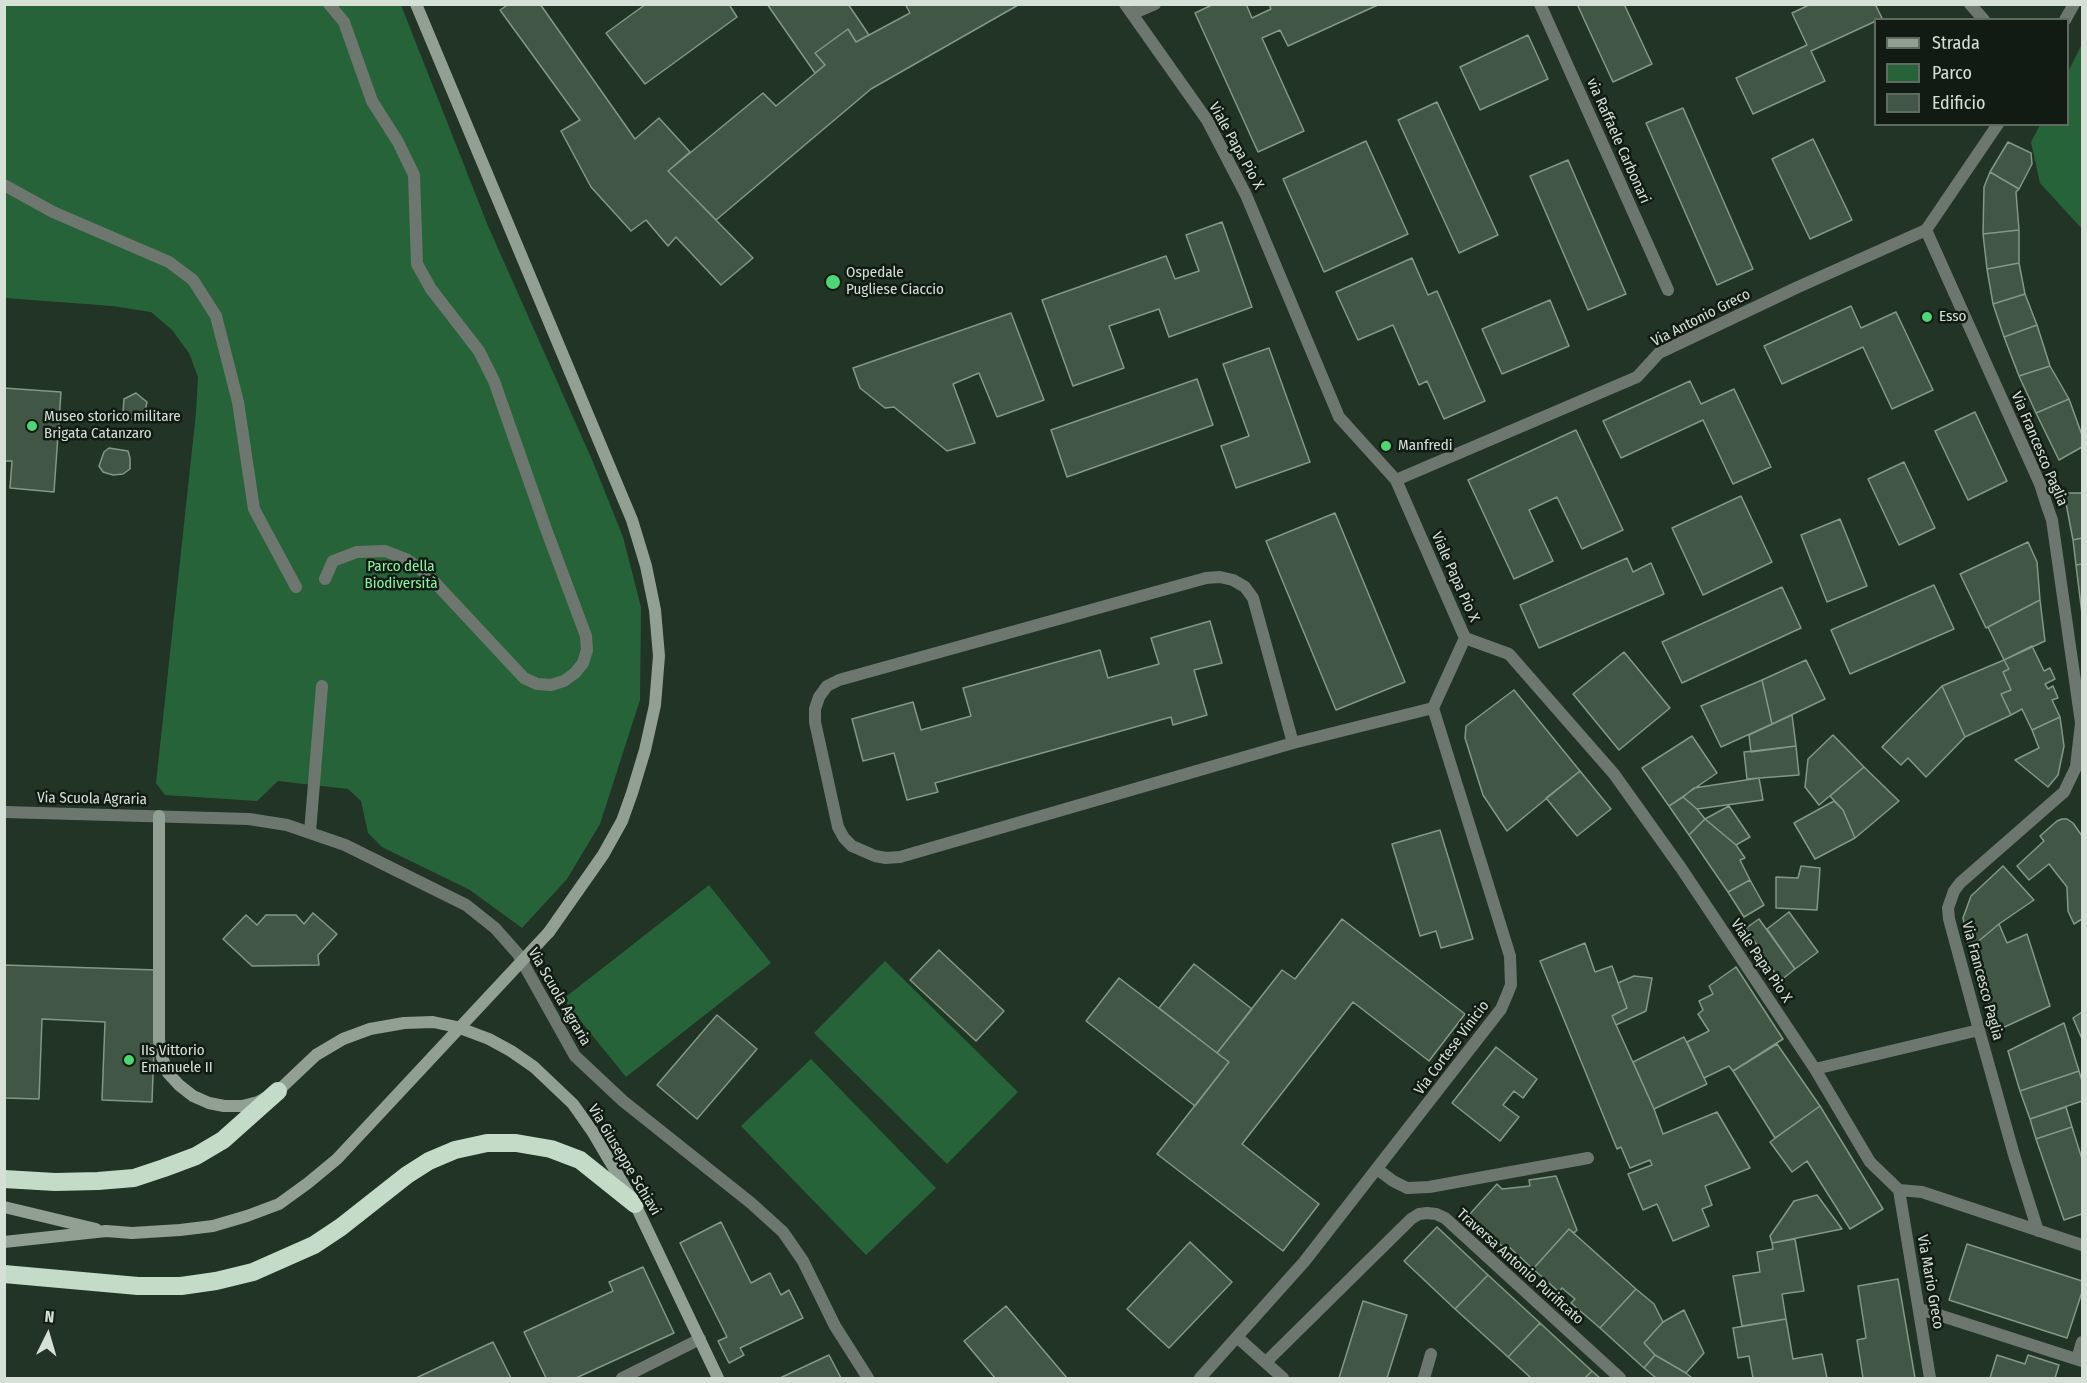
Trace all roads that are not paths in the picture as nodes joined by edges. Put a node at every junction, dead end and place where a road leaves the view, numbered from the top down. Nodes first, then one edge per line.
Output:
1 (329, 4) edge
2 (416, 4) edge
3 (1155, 4) edge
4 (1540, 4) edge
5 (1970, 4) edge
6 (2074, 4) edge
7 (1129, 9) edge
8 (1982, 18) edge
9 (2066, 18) edge
10 (1997, 126) edge
11 (4, 185) edge
12 (1926, 230) junction
13 (1668, 290) dead end
14 (1396, 480) junction
15 (325, 579) dead end
16 (296, 587) dead end
17 (1465, 638) junction
18 (322, 686) dead end
19 (1433, 708) junction
20 (1293, 742) junction
21 (4, 812) edge
22 (159, 816) junction
23 (310, 832) junction
24 (1979, 1030) junction
25 (1815, 1069) junction
26 (278, 1091) junction
27 (1588, 1158) dead end
28 (1377, 1169) junction
29 (4, 1179) edge
30 (1899, 1190) junction
31 (635, 1204) junction
32 (4, 1207) edge
33 (106, 1231) junction
34 (2038, 1231) junction
35 (4, 1242) edge
36 (2082, 1245) edge
37 (4, 1274) edge
38 (1920, 1310) junction
39 (1237, 1337) junction
40 (700, 1340) junction
41 (2082, 1342) edge
42 (1431, 1354) dead end
43 (2080, 1360) edge
44 (1266, 1362) junction
45 (622, 1378) edge
46 (718, 1378) edge
47 (868, 1378) edge
48 (1200, 1378) edge
49 (1283, 1378) edge
50 (1424, 1378) edge
51 (1620, 1378) edge
52 (1930, 1378) edge

1 - 15 street
2 - 33 street, bridge
3 - 7 street
4 - 13 street, via Raffaele Carbonari
5 - 8 street
6 - 9 street
7 - 14 street, Viale Papa Pio X
10 - 12 street
11 - 16 street
12 - 14 street, Via Antonio Greco
12 - 24 street, Via Francesco Paglia
14 - 17 street, Viale Papa Pio X
17 - 19 street
17 - 25 street, Viale Papa Pio X
18 - 23 street
19 - 20 street
19 - 28 street, Via Cortese Vinicio
20 - 20 street
21 - 22 street, Via Scuola Agraria
22 - 23 street, Via Scuola Agraria
22 - 26 street, Via Giuseppe Schiavi
23 - 47 street, Via Scuola Agraria
24 - 25 street
24 - 34 street, Via Francesco Paglia
25 - 30 street, Viale Papa Pio X
26 - 29 highway
26 - 31 street, Via Giuseppe Schiavi
27 - 28 street
28 - 39 street, Via Cortese Vinicio
30 - 34 street
30 - 38 street, Via Mario Greco
31 - 37 highway
31 - 40 street, Via Giuseppe Schiavi
32 - 33 street
33 - 35 street
34 - 36 street
38 - 43 street
38 - 52 street, Via Mario Greco
39 - 44 street
39 - 48 street, Via Cortese Vinicio
40 - 45 street
40 - 46 street, Via Giuseppe Schiavi
41 - 43 street
42 - 50 street
44 - 49 street
44 - 51 street, Traversa Antonio Purificato

